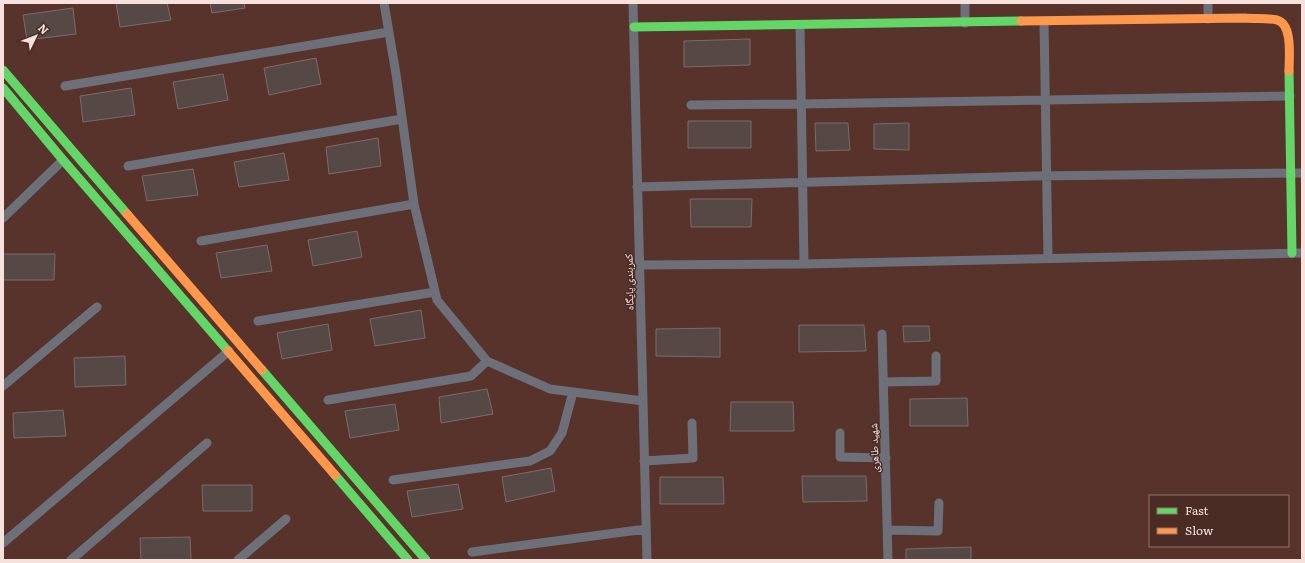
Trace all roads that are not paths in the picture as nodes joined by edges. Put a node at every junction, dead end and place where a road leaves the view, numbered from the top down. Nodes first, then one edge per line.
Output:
1 (384, 3) edge
2 (633, 3) edge
3 (965, 3) edge
4 (1208, 3) edge
5 (1208, 19) junction
6 (1044, 22) junction
7 (966, 23) junction
8 (800, 25) junction
9 (634, 28) junction
10 (389, 32) junction
11 (3, 70) edge
12 (65, 86) dead end
13 (3, 88) edge
14 (1290, 96) junction
15 (1045, 100) junction
16 (691, 104) dead end
17 (802, 104) junction
18 (402, 119) junction
19 (63, 160) junction
20 (128, 166) dead end
21 (1291, 173) junction
22 (1302, 173) edge
23 (1047, 176) junction
24 (803, 183) junction
25 (637, 187) junction
26 (414, 204) junction
27 (3, 218) edge
28 (201, 241) dead end
29 (1292, 253) junction
30 (1302, 253) edge
31 (1048, 258) junction
32 (804, 264) junction
33 (639, 265) junction
34 (435, 292) junction
35 (97, 307) dead end
36 (258, 321) dead end
37 (882, 334) dead end
38 (229, 351) junction
39 (936, 356) dead end
40 (487, 361) junction
41 (884, 382) junction
42 (3, 386) edge
43 (573, 392) junction
44 (328, 400) dead end
45 (643, 401) junction
46 (692, 422) dead end
47 (840, 433) dead end
48 (207, 443) dead end
49 (886, 458) junction
50 (644, 461) junction
51 (393, 480) dead end
52 (939, 503) dead end
53 (286, 519) dead end
54 (646, 529) junction
55 (888, 530) junction
56 (3, 543) edge
57 (472, 552) dead end
58 (71, 560) edge
59 (238, 560) edge
60 (408, 560) edge
61 (426, 560) edge
62 (646, 560) edge
63 (888, 560) edge

1 - 10 street
2 - 9 street, کمربندی پایگاه
3 - 7 street
4 - 5 street
5 - 6 street
5 - 14 street
6 - 7 street
6 - 15 street
7 - 8 street
8 - 9 street
8 - 17 street
9 - 25 street, کمربندی پایگاه
10 - 12 street
10 - 18 street
11 - 61 street
13 - 19 street
14 - 15 street
14 - 21 street
15 - 17 street
15 - 23 street
16 - 17 street
17 - 24 street
18 - 20 street
18 - 26 street
19 - 27 street
19 - 38 street
21 - 22 street
21 - 23 street
21 - 29 street
23 - 24 street
23 - 31 street
24 - 25 street
24 - 32 street
25 - 33 street, کمربندی پایگاه
26 - 28 street
26 - 34 street
29 - 30 street
29 - 31 street
31 - 32 street
32 - 33 street
33 - 45 street, کمربندی پایگاه
34 - 36 street
34 - 40 street
35 - 42 street
37 - 41 street, شهید طاهری
38 - 56 street
38 - 60 street
39 - 41 street
40 - 43 street
40 - 44 street
41 - 49 street, شهید طاهری
43 - 45 street
43 - 51 street
45 - 50 street, کمربندی پایگاه
46 - 50 street
47 - 49 street
48 - 58 street
49 - 55 street, شهید طاهری
50 - 54 street, کمربندی پایگاه
52 - 55 street
53 - 59 street
54 - 57 street
54 - 62 street, کمربندی پایگاه
55 - 63 street, شهید طاهری

